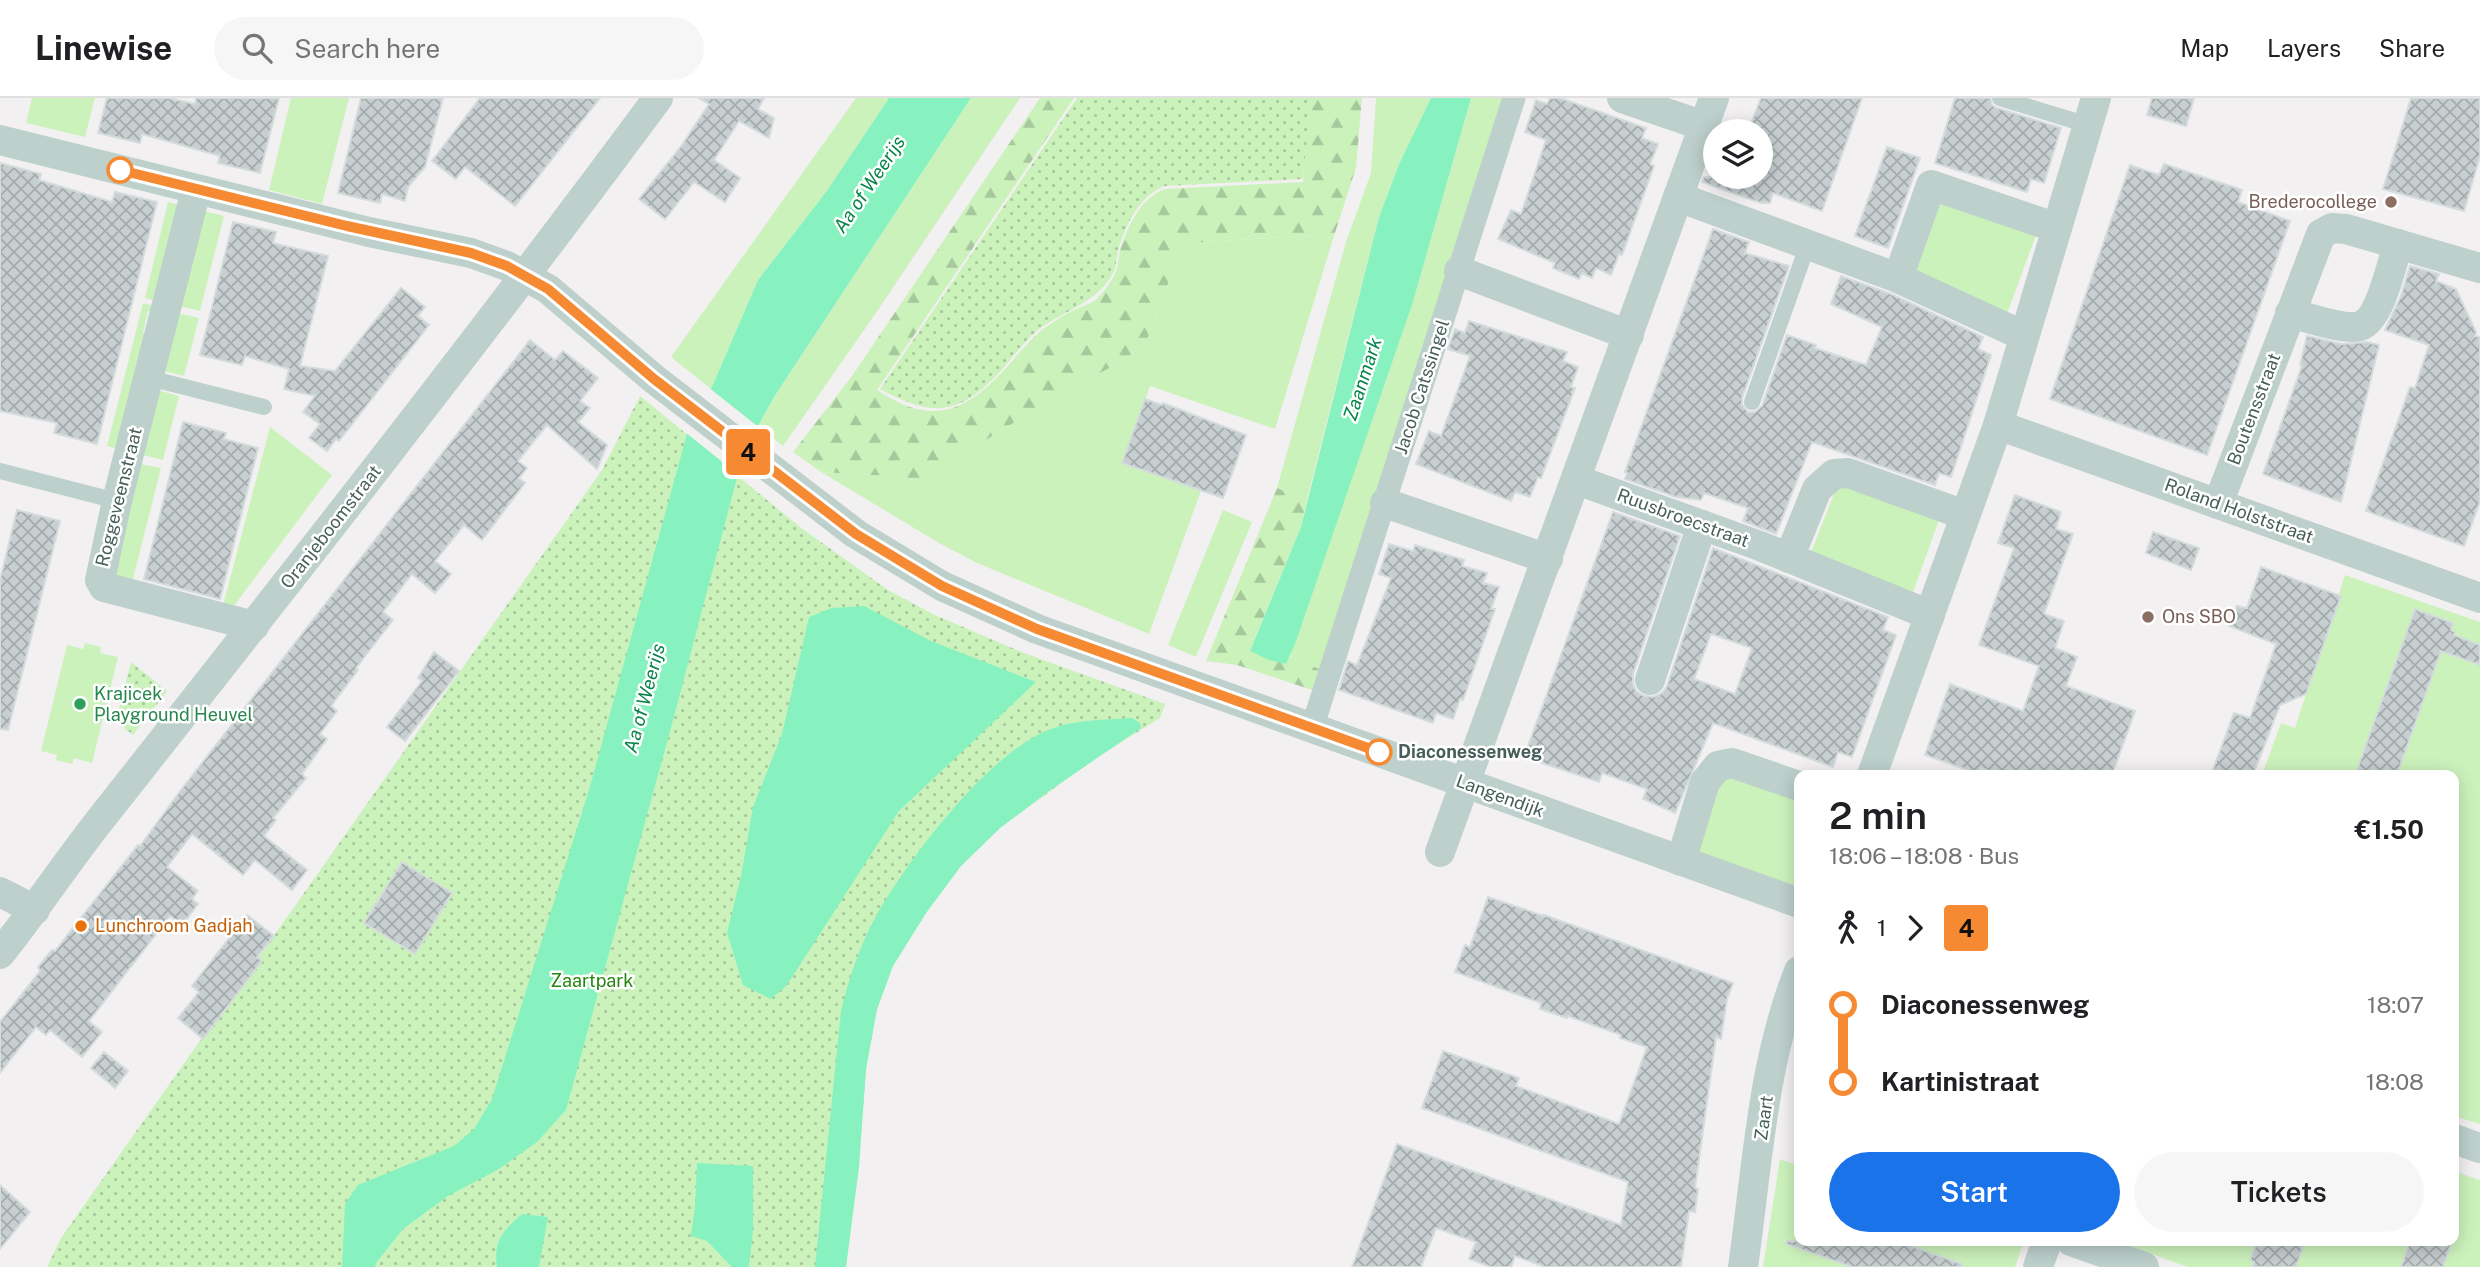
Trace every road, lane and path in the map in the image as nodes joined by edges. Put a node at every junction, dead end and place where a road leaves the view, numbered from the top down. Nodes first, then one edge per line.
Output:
1 (658, 98) edge
2 (1514, 98) edge
3 (1622, 98) edge
4 (1714, 98) edge
5 (2000, 98) edge
6 (2092, 111) edge
7 (1706, 119) edge
8 (1703, 126) edge
9 (1703, 129) edge
10 (0, 139) edge
11 (196, 190) junction
12 (1678, 197) junction
13 (2057, 228) junction
14 (1808, 244) junction
15 (2398, 244) junction
16 (2480, 268) edge
17 (1460, 271) junction
18 (526, 276) junction
19 (1898, 278) junction
20 (2290, 313) junction
21 (1629, 335) junction
22 (2024, 337) junction
23 (149, 378) junction
24 (1752, 402) dead end
25 (264, 407) dead end
26 (1998, 425) junction
27 (0, 471) edge
28 (1577, 480) junction
29 (117, 501) junction
30 (1385, 503) junction
31 (2218, 504) junction
32 (1965, 515) junction
33 (1702, 525) junction
34 (1788, 558) junction
35 (1548, 559) junction
36 (2480, 598) edge
37 (1930, 615) junction
38 (254, 626) junction
39 (1650, 680) dead end
40 (1312, 728) junction
41 (1874, 770) edge
42 (1467, 784) junction
43 (1794, 784) edge
44 (1440, 852) dead end
45 (1681, 861) junction
46 (0, 892) edge
47 (1794, 902) edge
48 (35, 910) junction
49 (0, 954) edge
50 (1794, 984) edge
51 (2459, 1141) edge
52 (2480, 1148) edge
53 (2045, 1246) edge
54 (2085, 1246) edge
55 (1744, 1267) edge
56 (2038, 1267) edge
57 (2144, 1267) edge

1 - 18 street, Oranjeboomstraat
2 - 17 street, Jacob Catssingel
3 - 8 street
4 - 7 street
5 - 6 lane
6 - 13 street
9 - 12 street
10 - 11 street, Langendijk
11 - 18 street, Langendijk
11 - 23 street, Roggeveenstraat
12 - 14 street
12 - 21 street
13 - 19 street
13 - 22 street
14 - 19 street
14 - 24 lane
15 - 16 street, Boutensstraat
15 - 20 street
15 - 20 street, Boutensstraat
17 - 21 street
17 - 30 street, Jacob Catssingel
18 - 38 street, Oranjeboomstraat
18 - 40 street, Langendijk
19 - 22 street
20 - 31 street, Boutensstraat
21 - 28 street
22 - 26 street
23 - 25 lane
23 - 29 street, Roggeveenstraat
26 - 31 street, Roland Holststraat
26 - 32 street
27 - 29 lane
28 - 33 street, Ruusbroecstraat
28 - 35 street
29 - 38 street, Roggeveenstraat
30 - 35 street
30 - 40 street, Jacob Catssingel
31 - 36 street, Roland Holststraat
32 - 34 street
32 - 37 street
33 - 34 street, Ruusbroecstraat
33 - 39 street
34 - 37 street, Ruusbroecstraat
35 - 42 street
37 - 41 street
38 - 48 street, Oranjeboomstraat
40 - 42 street, Langendijk
42 - 44 street
42 - 45 street, Langendijk
43 - 45 street
45 - 47 street, Langendijk
46 - 48 street
48 - 49 street, Oranjeboomstraat
50 - 55 street, Zaart
51 - 52 street
53 - 56 street
54 - 57 street

